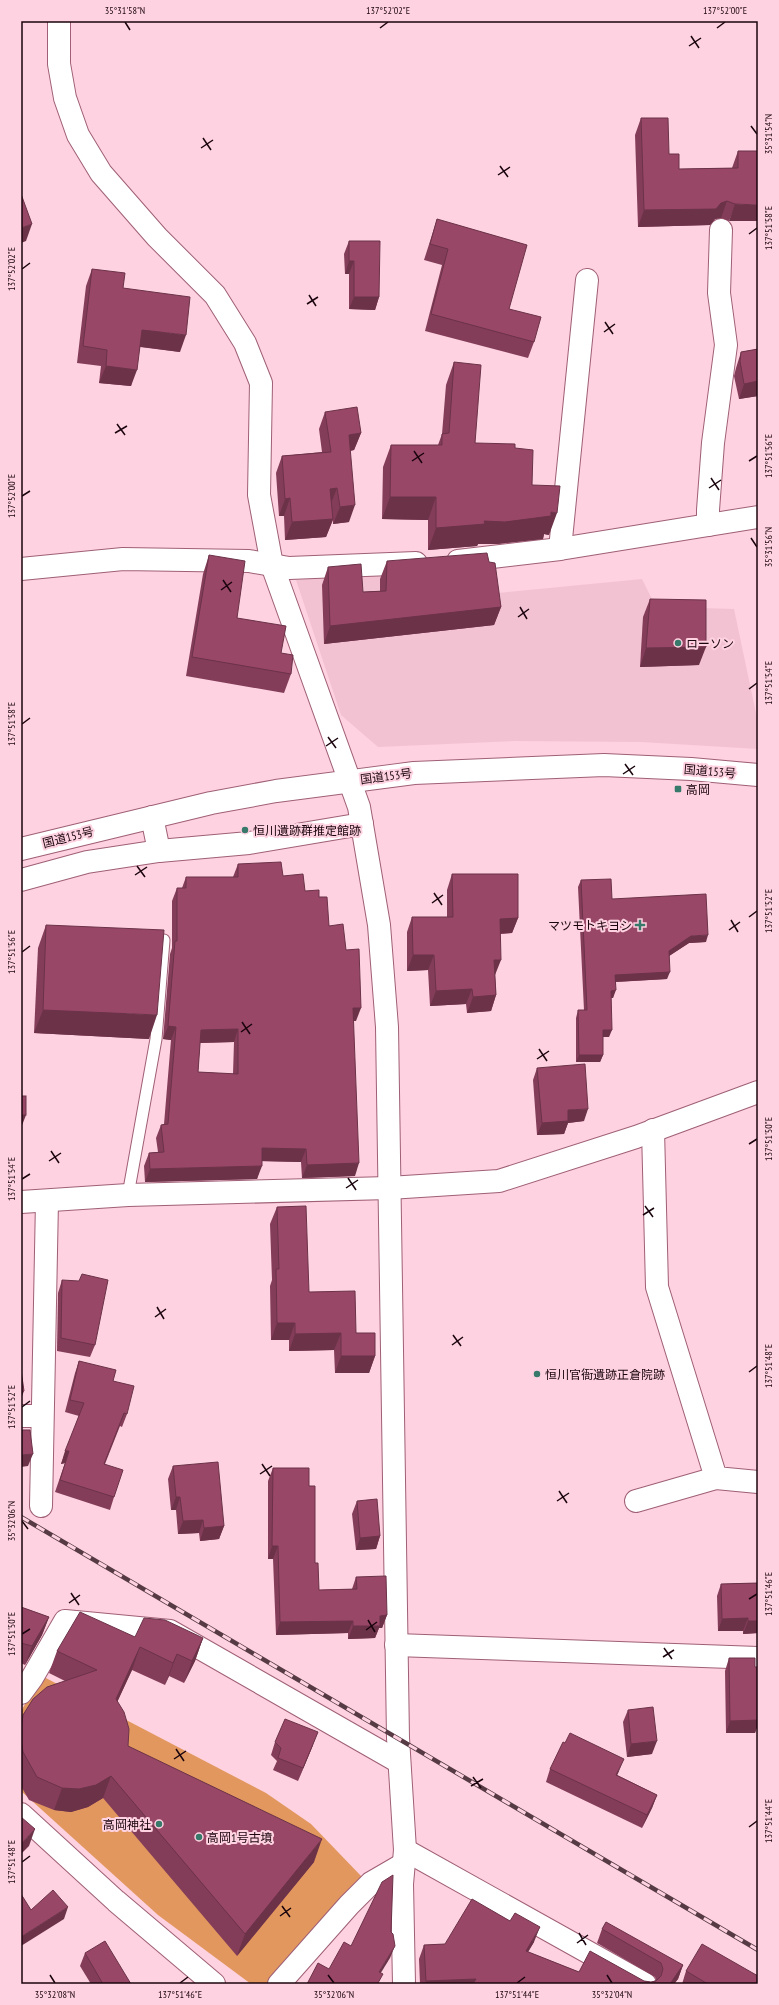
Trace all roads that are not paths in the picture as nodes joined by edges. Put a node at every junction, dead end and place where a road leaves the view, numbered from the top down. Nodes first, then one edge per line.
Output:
1 (59, 21) edge
2 (721, 230) dead end
3 (587, 280) dead end
4 (758, 517) edge
5 (708, 525) junction
6 (560, 549) junction
7 (272, 565) junction
8 (21, 569) edge
9 (758, 776) edge
10 (351, 780) junction
11 (152, 817) junction
12 (362, 824) junction
13 (21, 849) edge
14 (159, 851) junction
15 (21, 880) edge
16 (164, 940) edge
17 (758, 1092) edge
18 (654, 1130) junction
19 (389, 1188) junction
20 (128, 1195) junction
21 (47, 1201) junction
22 (21, 1202) edge
23 (31, 1416) edge
24 (716, 1478) junction
25 (758, 1482) edge
26 (636, 1501) dead end
27 (41, 1506) dead end
28 (396, 1645) junction
29 (758, 1658) edge
30 (21, 1693) edge
31 (399, 1762) junction
32 (21, 1814) edge
33 (404, 1858) junction
34 (214, 1984) edge
35 (279, 1984) edge
36 (404, 1984) edge
37 (645, 1984) edge

1 - 7 main road
2 - 5 main road
3 - 6 main road
4 - 5 main road
5 - 6 main road
6 - 7 main road
7 - 8 main road
7 - 10 main road
9 - 10 main road, 国道153号
10 - 11 main road, 国道153号
10 - 12 main road
11 - 13 main road, 国道153号
11 - 14 main road
12 - 14 main road
12 - 19 main road
14 - 15 main road
16 - 20 lane
17 - 18 main road
18 - 19 main road
18 - 24 main road
19 - 20 main road
19 - 28 main road
20 - 21 main road
21 - 22 main road
21 - 23 main road
23 - 27 main road
24 - 25 main road
24 - 26 main road
28 - 29 main road
28 - 31 main road
30 - 31 main road
31 - 33 main road
32 - 34 main road
33 - 35 main road
33 - 36 main road
33 - 37 main road

